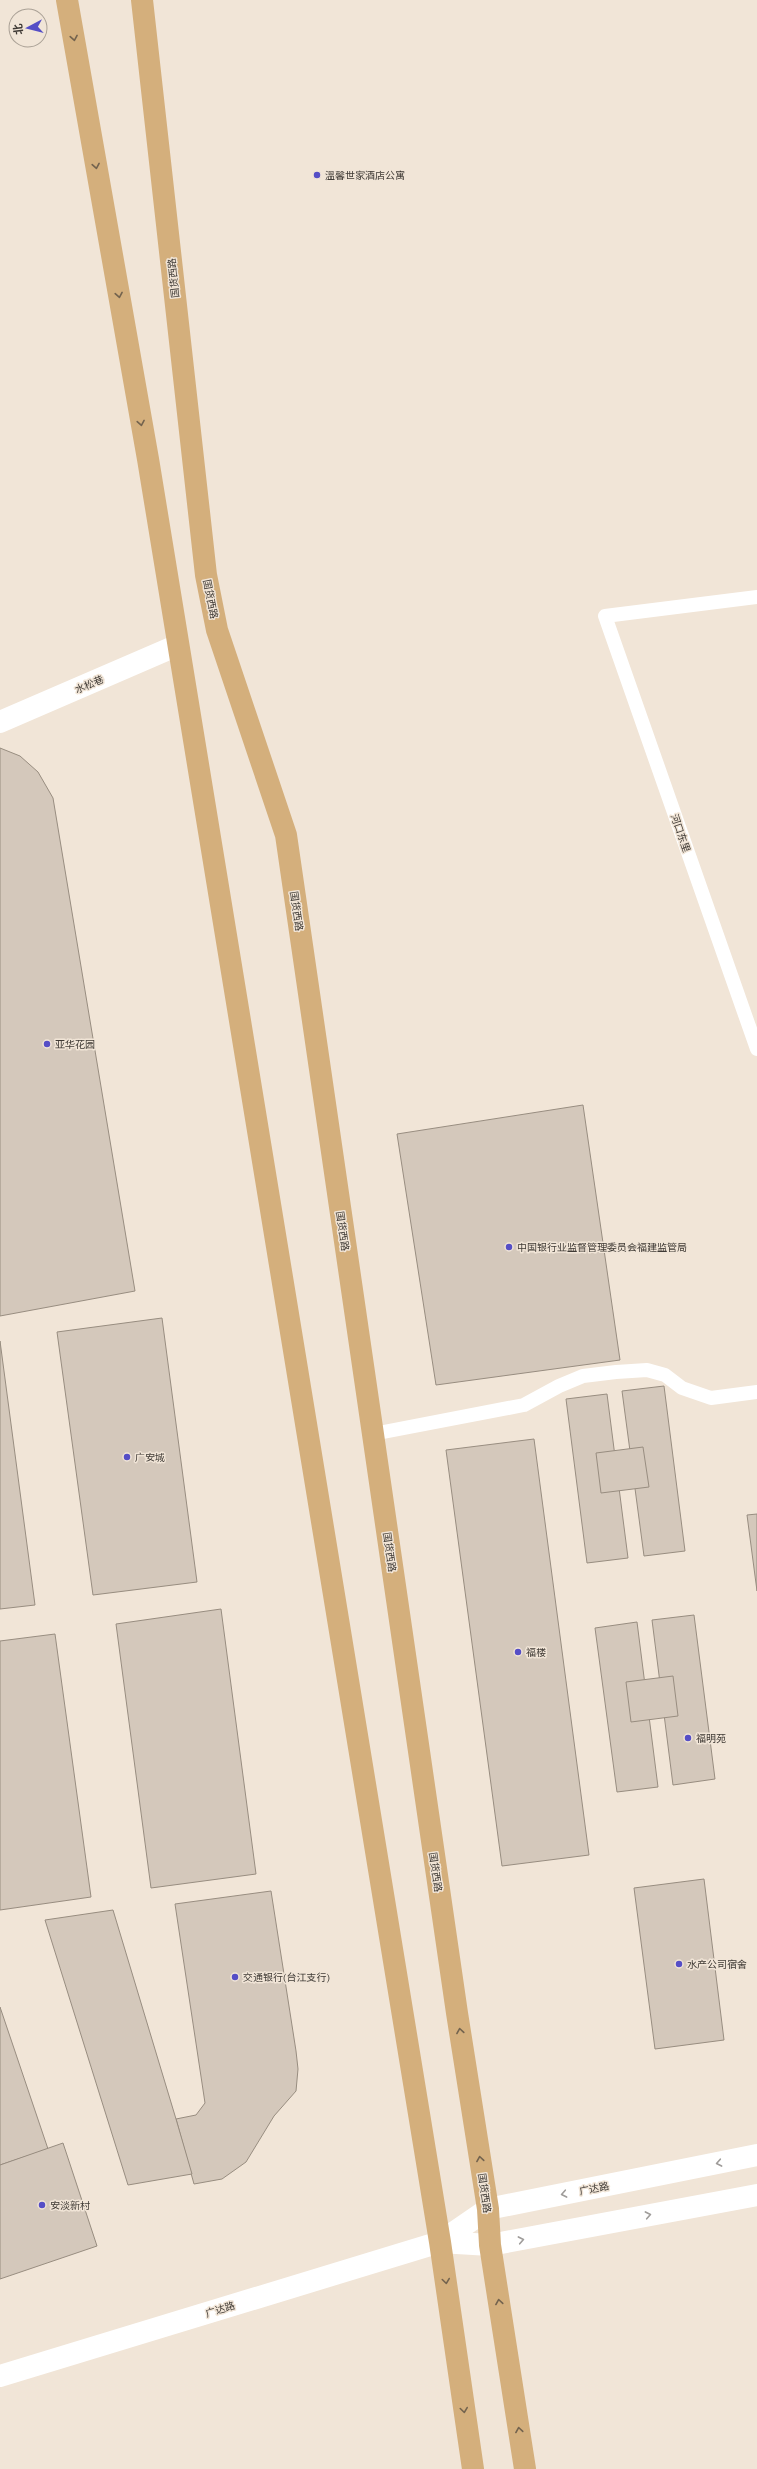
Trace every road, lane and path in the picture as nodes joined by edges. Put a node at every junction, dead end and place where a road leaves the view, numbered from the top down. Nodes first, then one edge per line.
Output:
1 (67, 0) edge
2 (142, 0) edge
3 (757, 597) edge
4 (178, 645) junction
5 (0, 722) edge
6 (757, 1049) edge
7 (757, 1392) edge
8 (373, 1434) junction
9 (757, 2155) edge
10 (757, 2195) edge
11 (488, 2209) junction
12 (440, 2242) junction
13 (490, 2245) junction
14 (0, 2376) edge
15 (473, 2469) edge
16 (525, 2469) edge

1 -> 4 main road
2 - 8 main road, 国货西路
3 - 6 lane, 河口东里
4 - 5 main road, 水松巷
4 - 12 main road
7 - 8 lane
11 -> 8 main road, 国货西路
9 -> 11 main road, 广达路
13 -> 10 main road, 广达路
11 - 12 main road, 广达路
11 - 13 main road, 国货西路
12 - 13 main road, 广达路
12 - 14 main road, 广达路
12 -> 15 main road
16 -> 13 main road, 国货西路

